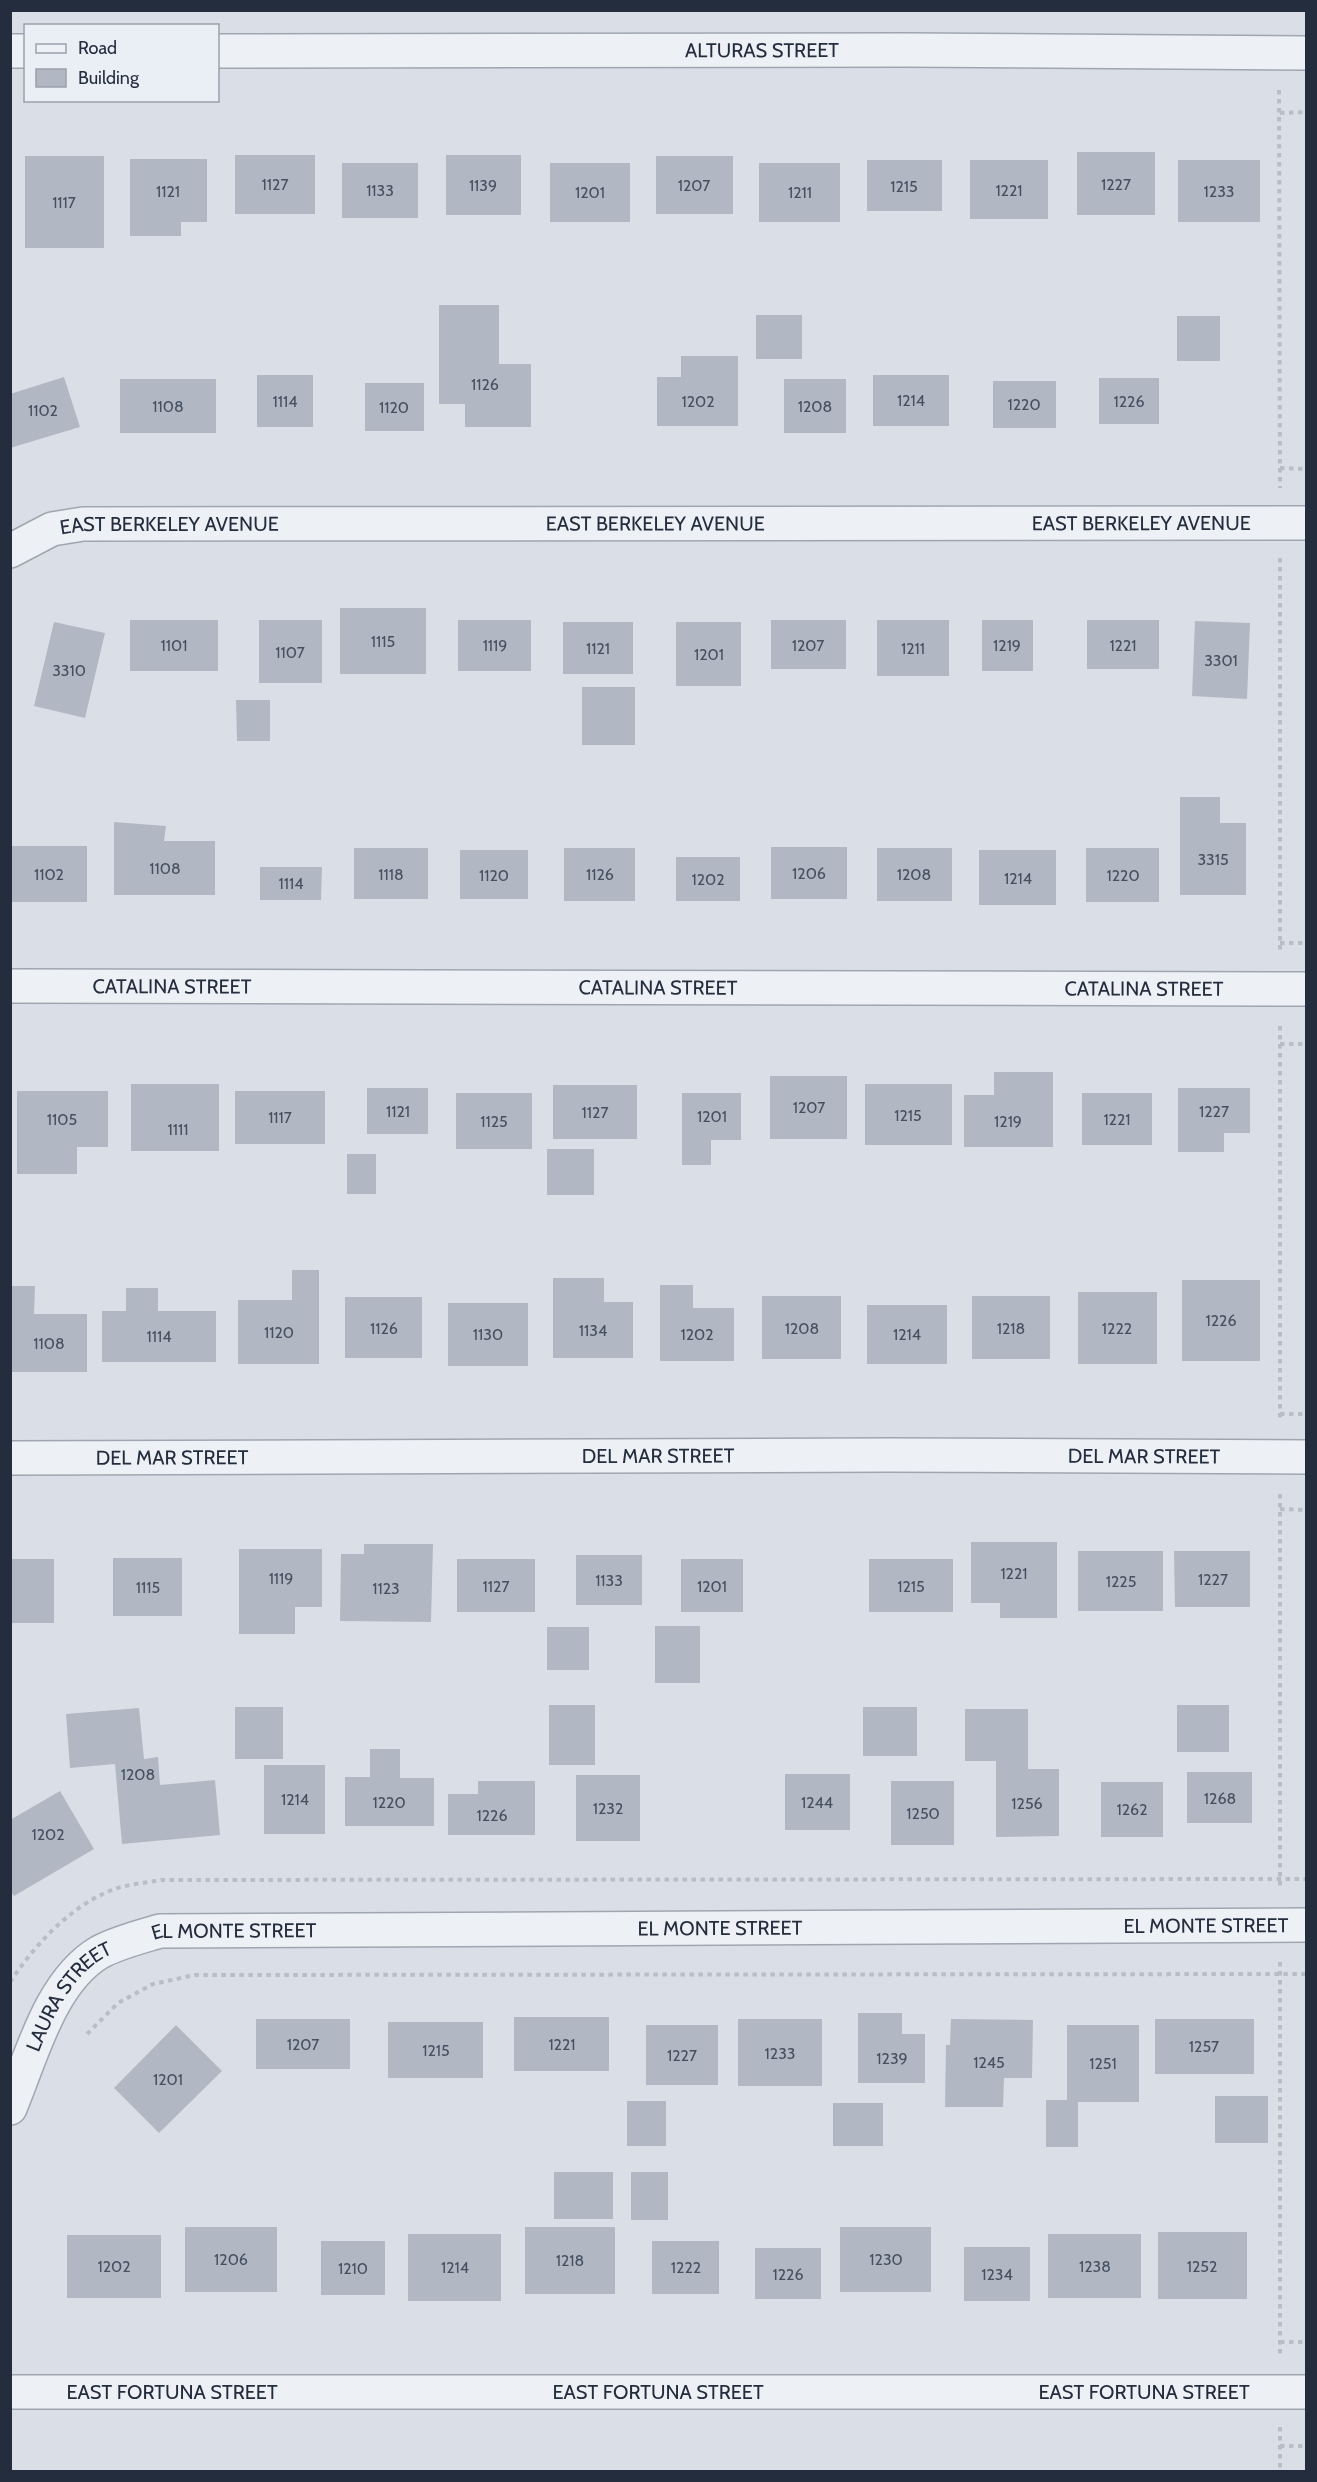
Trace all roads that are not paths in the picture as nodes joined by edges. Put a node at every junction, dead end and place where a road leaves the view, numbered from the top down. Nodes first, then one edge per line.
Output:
1 (219, 51) edge
2 (1293, 53) edge
3 (1293, 523) edge
4 (10, 551) edge
5 (10, 986) edge
6 (1293, 989) edge
7 (1293, 1456) edge
8 (10, 1458) edge
9 (1293, 1925) edge
10 (133, 1938) joint
11 (10, 2108) edge
12 (10, 2392) edge
13 (1293, 2392) edge

1 - 2 street, ALTURAS STREET
3 - 4 street, EAST BERKELEY AVENUE
5 - 6 street, CATALINA STREET
7 - 8 street, DEL MAR STREET
9 - 10 street, EL MONTE STREET
10 - 11 street, LAURA STREET
12 - 13 street, EAST FORTUNA STREET

